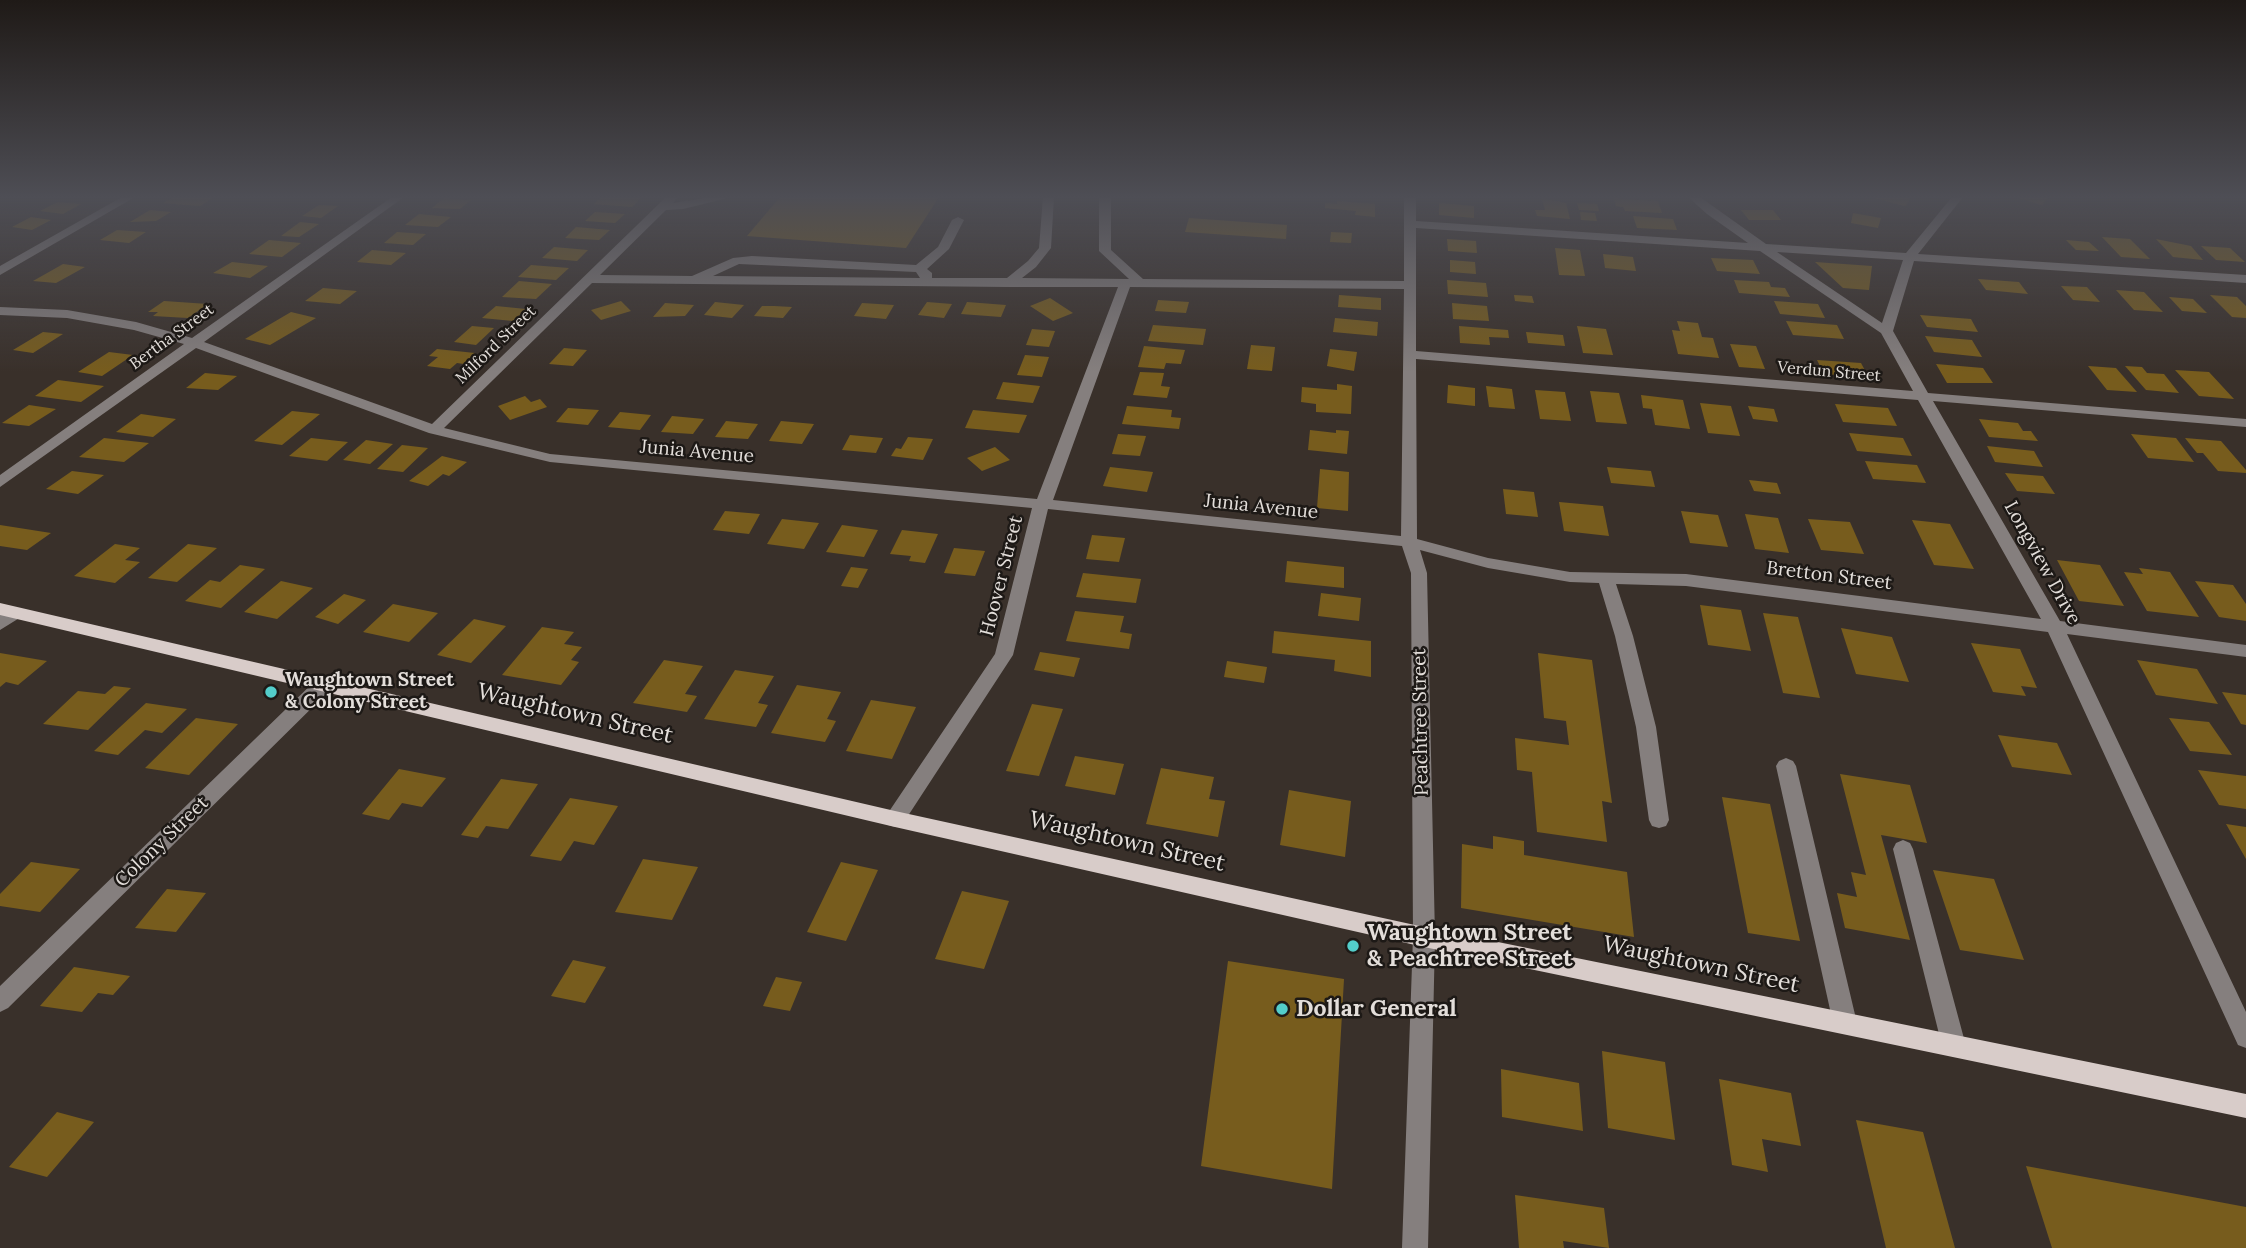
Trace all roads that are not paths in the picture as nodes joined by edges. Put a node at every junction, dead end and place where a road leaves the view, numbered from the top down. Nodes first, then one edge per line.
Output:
1 (28, 255) edge
2 (317, 255) edge
3 (613, 255) edge
4 (935, 255) edge
5 (1039, 255) edge
6 (1109, 255) edge
7 (1409, 255) edge
8 (1773, 255) edge
9 (1897, 255) edge
10 (1910, 256) junction
11 (919, 269) junction
12 (0, 271) edge
13 (588, 279) junction
14 (2246, 279) edge
15 (692, 281) junction
16 (926, 282) junction
17 (1009, 283) junction
18 (1133, 284) junction
19 (1408, 285) junction
20 (0, 312) edge
21 (1886, 331) junction
22 (194, 343) junction
23 (1409, 354) junction
24 (1926, 398) junction
25 (2246, 423) edge
26 (434, 430) junction
27 (0, 462) edge
28 (24, 465) junction
29 (0, 482) edge
30 (1041, 504) junction
31 (1409, 542) junction
32 (1605, 578) junction
33 (5, 615) edge
34 (2054, 626) junction
35 (2246, 651) edge
36 (325, 684) junction
37 (1787, 766) dead end
38 (895, 819) junction
39 (1659, 820) dead end
40 (1903, 849) dead end
41 (1424, 937) junction
42 (0, 1001) edge
43 (1845, 1023) junction
44 (2246, 1037) edge
45 (1954, 1046) junction
46 (2246, 1106) edge
47 (1415, 1248) edge

1 - 12 street
2 - 22 street, Bertha Street
3 - 13 street, Milford Street
4 - 11 street
5 - 17 street
6 - 18 street
7 - 19 street, Peachtree Street
8 - 21 street, Longview Drive
9 - 10 street
10 - 14 street
10 - 21 street
11 - 15 street
11 - 16 street
13 - 15 street
13 - 26 street, Milford Street
15 - 16 street
16 - 17 street
17 - 18 street
18 - 19 street
18 - 30 street, Hoover Street
19 - 23 street, Peachtree Street
20 - 22 street, Junia Avenue
21 - 24 street, Longview Drive
22 - 26 street, Junia Avenue
22 - 28 street, Bertha Street
23 - 24 street, Verdun Street
23 - 31 street, Peachtree Street
24 - 25 street, Verdun Street
24 - 34 street, Longview Drive
26 - 30 street, Junia Avenue
27 - 28 street
28 - 29 street, Bertha Street
30 - 31 street, Junia Avenue
30 - 38 street, Hoover Street
31 - 32 street, Bretton Street
31 - 41 street, Peachtree Street
32 - 34 street, Bretton Street
32 - 39 street
33 - 36 main road, Waughtown Street
34 - 35 street, Bretton Street
34 - 44 street, Longview Drive
36 - 38 main road, Waughtown Street
36 - 42 street, Colony Street
37 - 43 street
38 - 41 main road, Waughtown Street
40 - 45 street
41 - 43 main road, Waughtown Street
41 - 47 street, Peachtree Street
43 - 45 main road, Waughtown Street
45 - 46 main road, Waughtown Street

